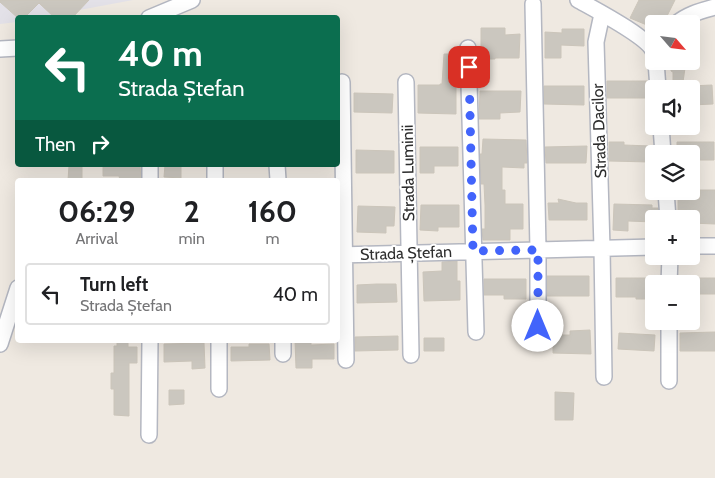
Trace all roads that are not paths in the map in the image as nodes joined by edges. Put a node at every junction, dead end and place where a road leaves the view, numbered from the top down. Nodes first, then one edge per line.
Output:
1 (192, 0) edge
2 (578, 0) edge
3 (533, 4) dead end
4 (715, 7) edge
5 (602, 14) junction
6 (156, 15) edge
7 (690, 15) edge
8 (645, 42) edge
9 (15, 48) edge
10 (468, 48) dead end
11 (0, 49) edge
12 (342, 82) dead end
13 (406, 82) dead end
14 (700, 246) edge
15 (715, 246) edge
16 (645, 247) edge
17 (602, 248) junction
18 (538, 250) junction
19 (473, 251) junction
20 (410, 253) junction
21 (341, 255) edge
22 (15, 297) edge
23 (538, 326) dead end
24 (669, 330) edge
25 (476, 332) dead end
26 (150, 343) edge
27 (218, 343) edge
28 (0, 344) edge
29 (411, 355) dead end
30 (346, 360) dead end
31 (604, 377) dead end
32 (669, 381) dead end
33 (219, 390) dead end
34 (149, 435) dead end

1 - 6 street
2 - 5 street
3 - 18 street
4 - 7 street
5 - 8 street
5 - 17 street, Strada Dacilor
9 - 11 street
10 - 19 street
12 - 21 street
13 - 20 street, Strada Luminii
14 - 15 street
16 - 17 street, Strada Ștefan
17 - 18 street, Strada Ștefan
17 - 31 street, Strada Dacilor
18 - 19 street, Strada Ștefan
18 - 23 street
19 - 20 street, Strada Ștefan
19 - 25 street
20 - 21 street, Strada Ștefan
20 - 29 street, Strada Luminii
21 - 30 street
22 - 28 street
24 - 32 street
26 - 34 street
27 - 33 street

